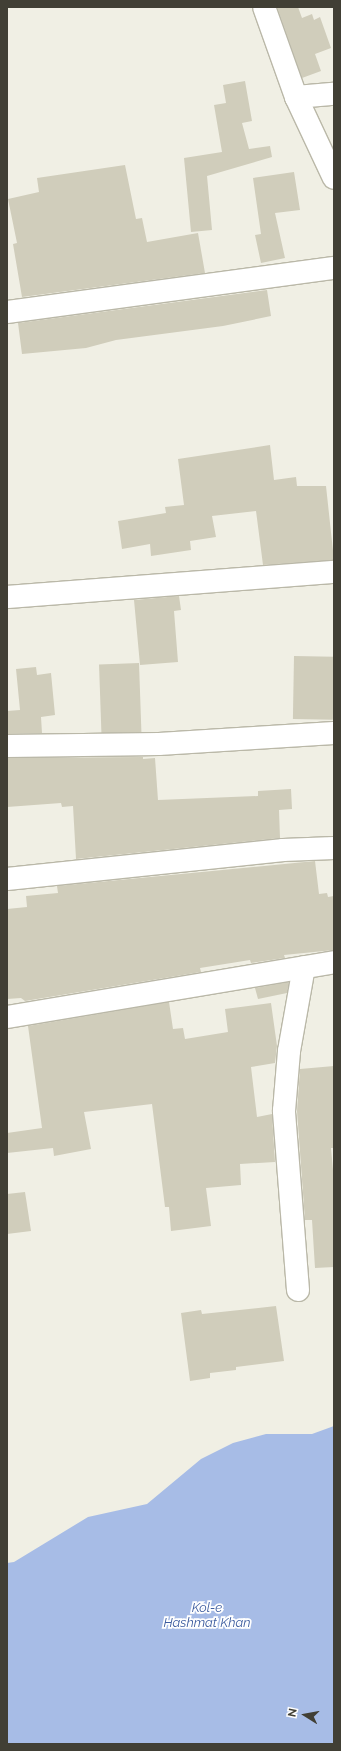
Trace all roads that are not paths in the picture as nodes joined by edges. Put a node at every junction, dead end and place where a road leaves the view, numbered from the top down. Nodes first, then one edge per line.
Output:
1 (264, 7) edge
2 (334, 94) edge
3 (296, 97) junction
4 (334, 178) edge
5 (334, 268) edge
6 (7, 312) edge
7 (334, 572) edge
8 (7, 597) edge
9 (334, 733) edge
10 (7, 746) edge
11 (334, 848) edge
12 (7, 878) edge
13 (334, 962) edge
14 (304, 967) junction
15 (7, 1017) edge
16 (298, 1290) dead end

1 - 3 street
2 - 3 street
3 - 4 street
5 - 6 street
7 - 8 street
9 - 10 street
11 - 12 street
13 - 14 street
14 - 15 street
14 - 16 street

